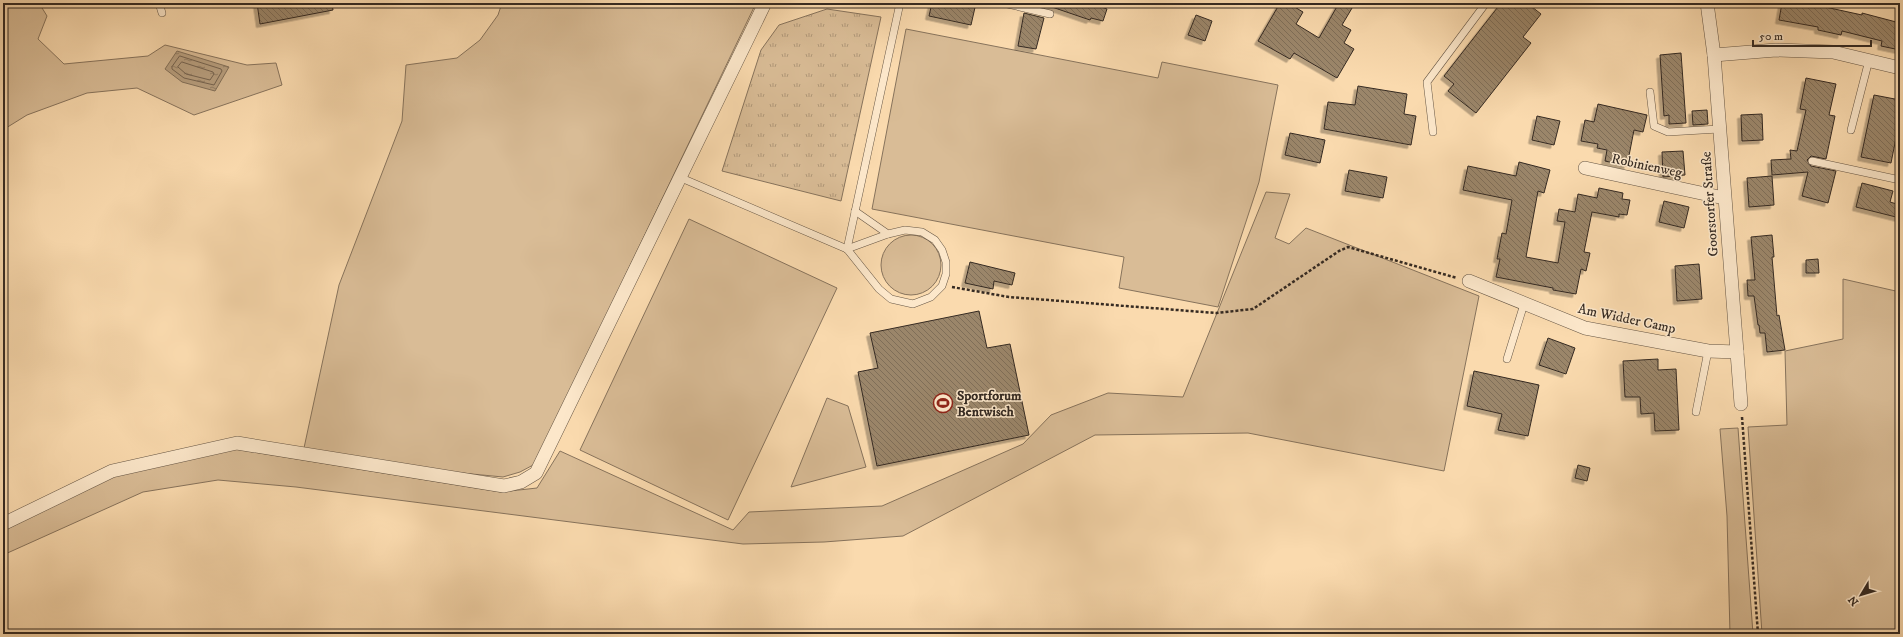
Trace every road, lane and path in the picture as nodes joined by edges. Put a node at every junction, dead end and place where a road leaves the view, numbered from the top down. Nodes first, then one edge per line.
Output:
1 (159, 3) edge
2 (765, 3) edge
3 (900, 3) edge
4 (1003, 3) edge
5 (1486, 3) edge
6 (1707, 3) edge
7 (162, 13) dead end
8 (1050, 14) dead end
9 (1714, 55) junction
10 (1869, 60) junction
11 (1900, 68) edge
12 (1650, 92) dead end
13 (1719, 129) junction
14 (1851, 130) dead end
15 (1433, 132) dead end
16 (1812, 161) dead end
17 (1585, 168) dead end
18 (679, 177) junction
19 (1900, 180) edge
20 (1724, 198) junction
21 (855, 211) junction
22 (888, 234) junction
23 (847, 249) junction
24 (1469, 281) joint
25 (942, 286) junction
26 (1524, 304) junction
27 (1708, 351) junction
28 (1737, 352) junction
29 (1507, 360) dead end
30 (1741, 404) joint
31 (1696, 412) dead end
32 (3, 524) edge
33 (1758, 634) edge

1 - 7 lane
2 - 18 street
3 - 21 lane
4 - 8 lane
5 - 15 lane
6 - 9 street, Goorstorfer Straße
9 - 10 street
9 - 13 street, Goorstorfer Straße
10 - 11 street
10 - 14 lane
12 - 13 lane
13 - 20 street, Goorstorfer Straße
16 - 19 lane
17 - 20 street, Robinienweg
18 - 23 lane
18 - 32 street
20 - 28 street, Goorstorfer Straße
21 - 22 lane
21 - 23 lane
22 - 23 lane
22 - 25 lane
23 - 25 lane
24 - 25 path
24 - 26 street, Am Widder Camp
26 - 27 street, Am Widder Camp
26 - 29 lane
27 - 28 street, Am Widder Camp
27 - 31 lane
28 - 30 street, Goorstorfer Straße
30 - 33 path

